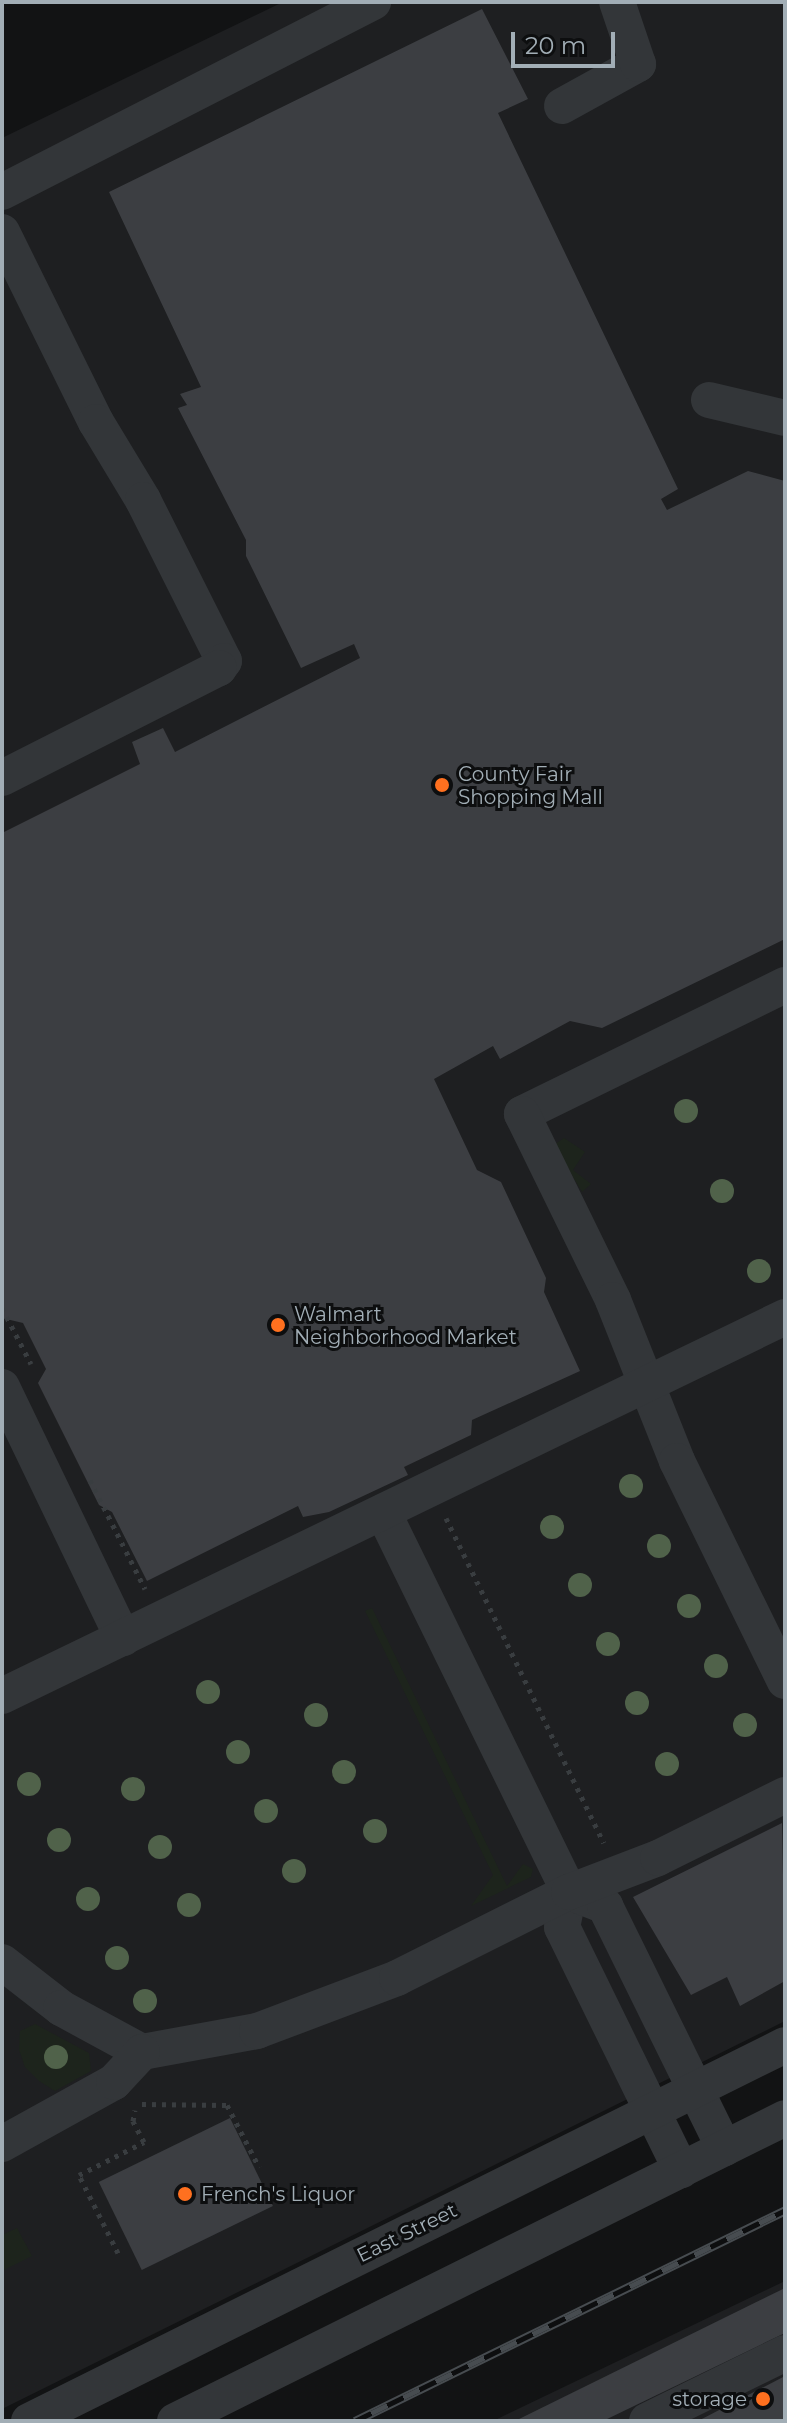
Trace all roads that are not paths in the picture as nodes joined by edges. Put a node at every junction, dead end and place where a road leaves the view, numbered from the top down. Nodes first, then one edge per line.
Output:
1 (373, 2) edge
2 (627, 5) edge
3 (562, 106) dead end
4 (2, 192) edge
5 (2, 232) edge
6 (709, 400) dead end
7 (785, 418) edge
8 (2, 778) edge
9 (785, 985) edge
10 (785, 1317) edge
11 (646, 1385) junction
12 (2, 1387) edge
13 (383, 1512) junction
14 (123, 1638) junction
15 (785, 1681) edge
16 (2, 1696) edge
17 (785, 1795) edge
18 (569, 1892) junction
19 (2, 1962) edge
20 (785, 2045) edge
21 (142, 2052) junction
22 (695, 2090) junction
23 (652, 2111) junction
24 (785, 2118) edge
25 (2, 2144) edge
26 (724, 2148) junction
27 (681, 2170) junction
28 (785, 2353) edge
29 (29, 2421) edge
30 (175, 2421) edge
31 (647, 2421) edge

1 - 4 street
2 - 3 street
5 - 8 street
6 - 7 street
9 - 11 street
10 - 11 street
11 - 13 street
11 - 15 street
12 - 14 street
13 - 14 street
13 - 18 street
14 - 16 street
17 - 18 street
18 - 21 street
18 - 22 street
18 - 23 street
19 - 21 street
20 - 22 street, East Street
21 - 25 street
22 - 23 street, East Street
22 - 26 street
23 - 27 street
23 - 29 street, East Street
24 - 26 street
26 - 27 street
27 - 30 street
28 - 31 street

